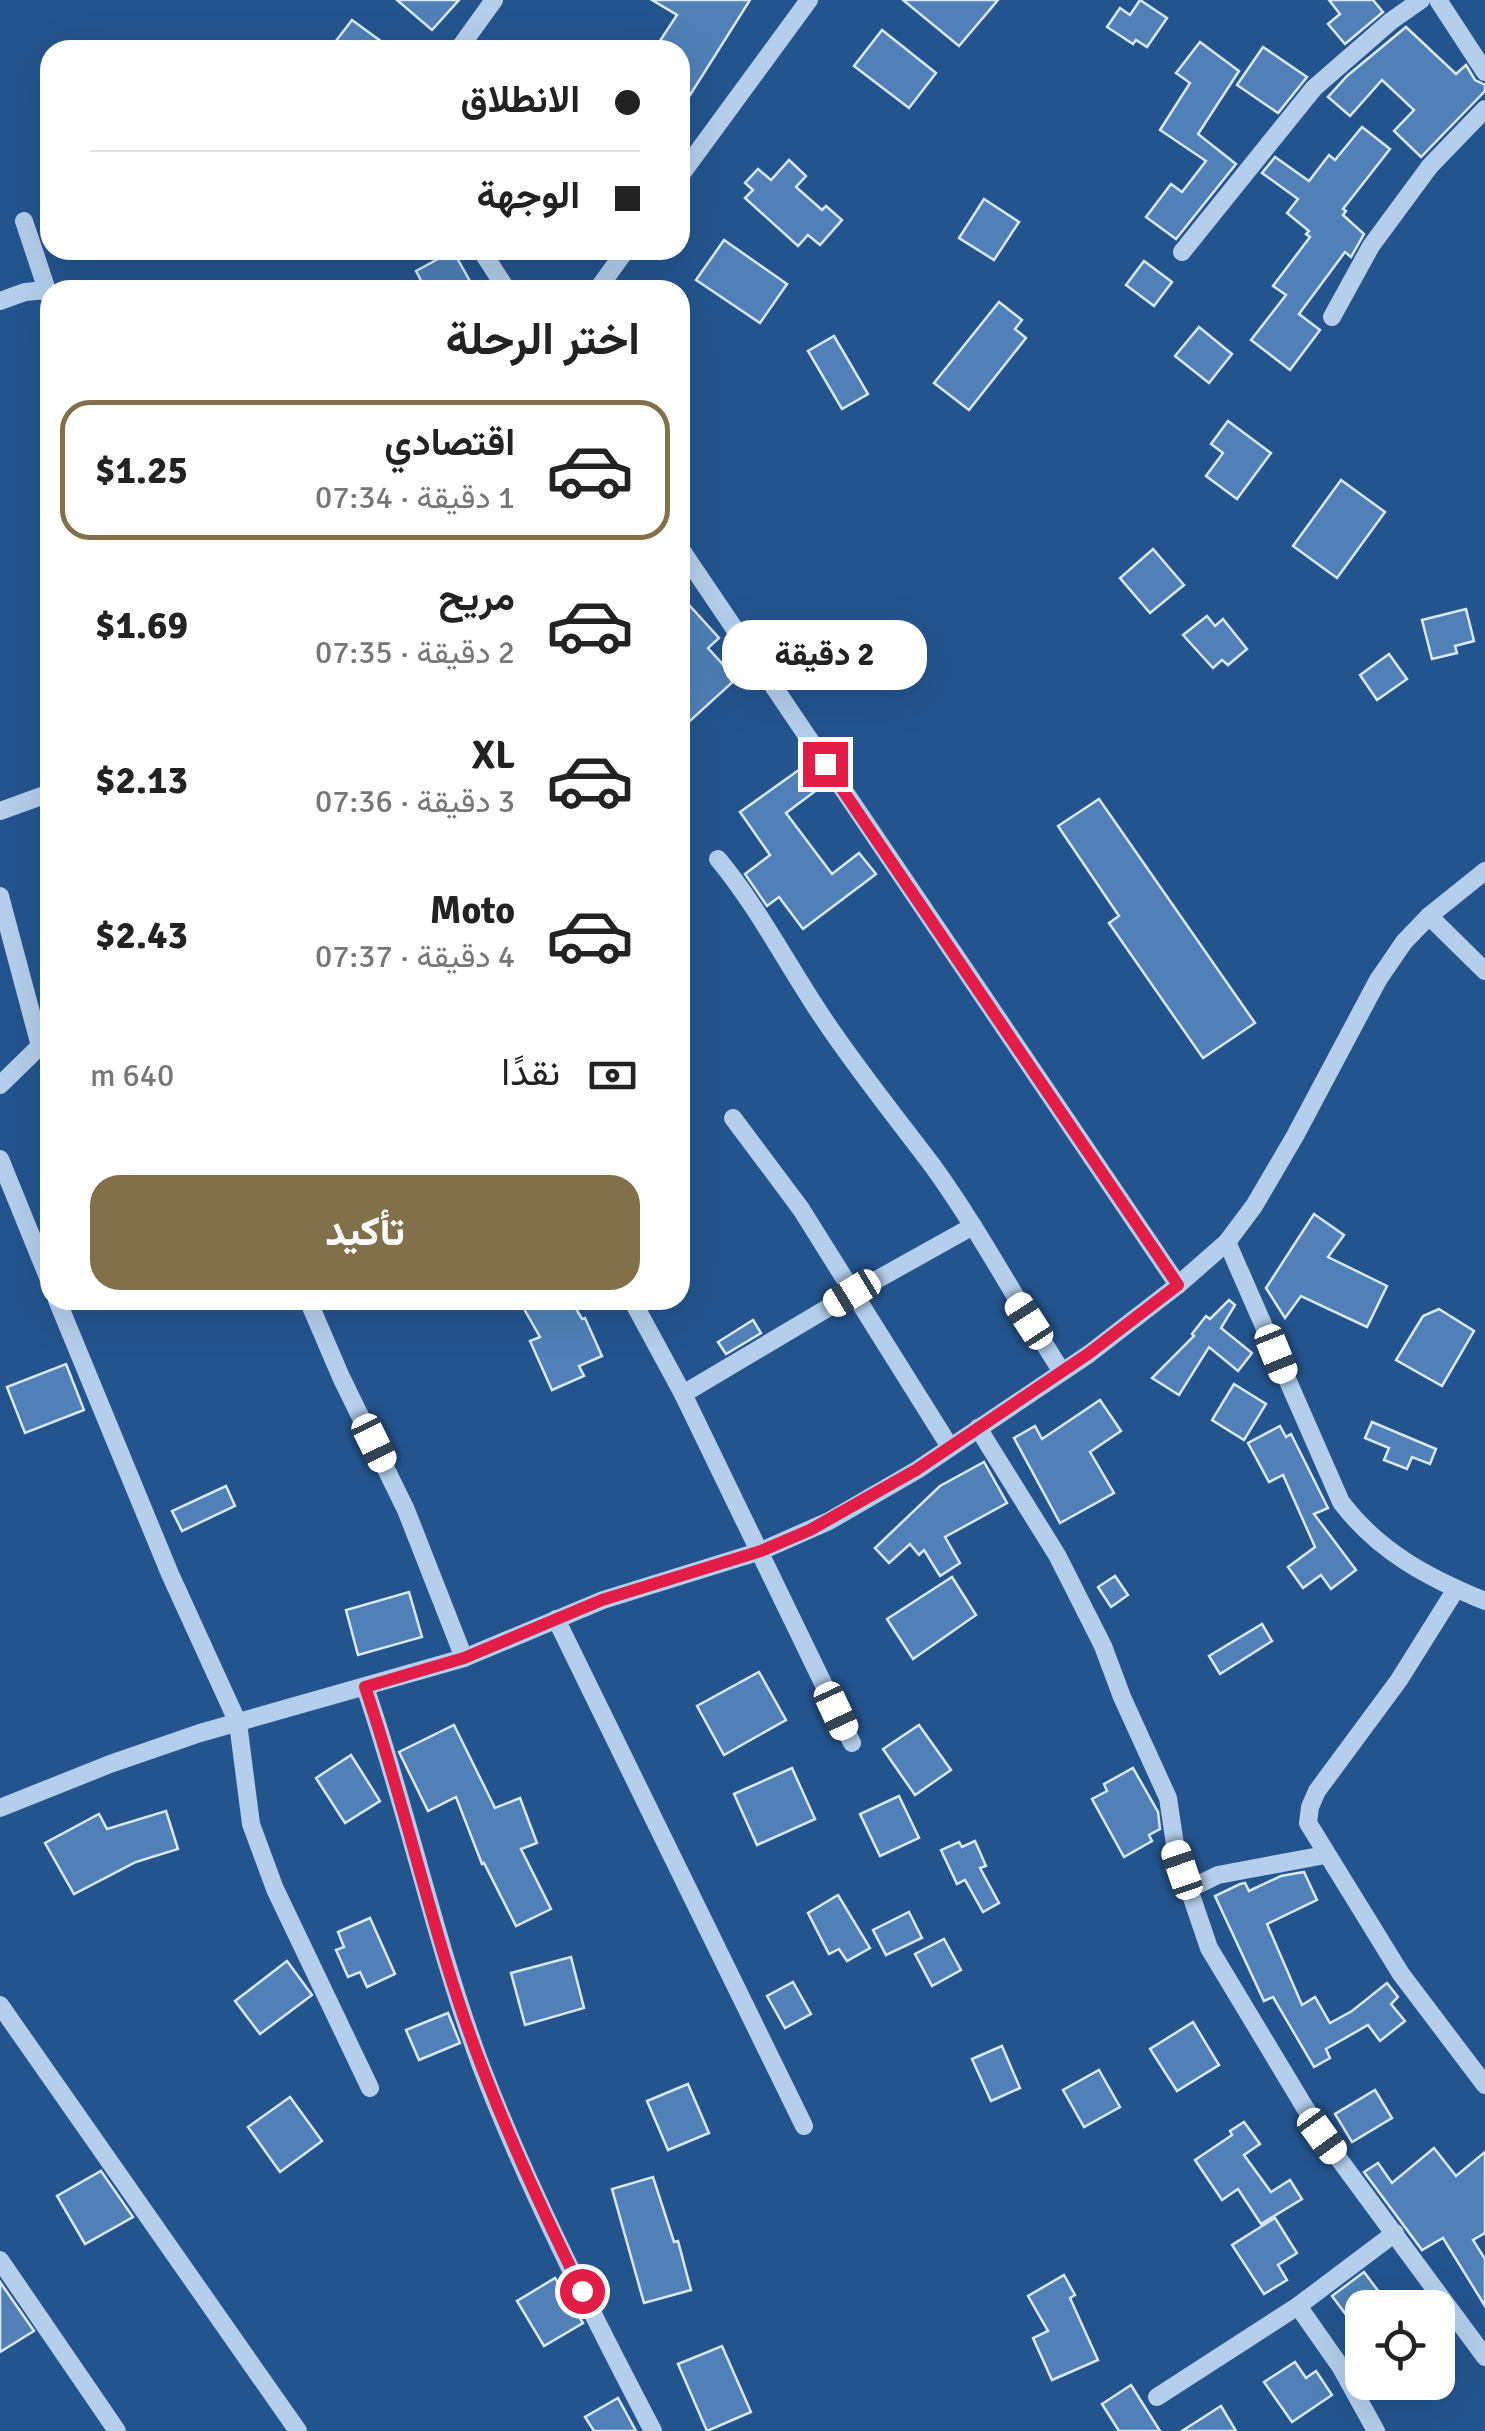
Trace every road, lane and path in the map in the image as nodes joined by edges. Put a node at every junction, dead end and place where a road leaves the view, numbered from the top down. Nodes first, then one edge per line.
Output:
1 (494, 0) edge
2 (809, 0) edge
3 (1421, 0) edge
4 (1438, 0) edge
5 (465, 40) edge
6 (1485, 72) edge
7 (1485, 110) edge
8 (690, 162) edge
9 (24, 221) dead end
10 (1182, 252) dead end
11 (43, 280) edge
12 (40, 293) edge
13 (0, 301) edge
14 (1332, 317) dead end
15 (690, 563) edge
16 (40, 797) edge
17 (0, 811) edge
18 (718, 859) dead end
19 (1485, 871) edge
20 (0, 896) edge
21 (1428, 916) junction
22 (1485, 971) edge
23 (0, 1085) edge
24 (733, 1118) dead end
25 (0, 1159) edge
26 (973, 1226) junction
27 (1227, 1242) junction
28 (40, 1257) edge
29 (1178, 1285) junction
30 (852, 1293) junction
31 (61, 1310) edge
32 (312, 1310) edge
33 (637, 1310) edge
34 (1062, 1372) junction
35 (683, 1394) junction
36 (978, 1428) junction
37 (950, 1447) junction
38 (761, 1551) junction
39 (1456, 1589) junction
40 (1485, 1600) edge
41 (556, 1619) junction
42 (464, 1658) junction
43 (365, 1687) junction
44 (238, 1723) junction
45 (852, 1743) dead end
46 (0, 1808) edge
47 (1325, 1854) junction
48 (1189, 1889) junction
49 (0, 2006) edge
50 (1485, 2085) edge
51 (370, 2088) dead end
52 (804, 2126) dead end
53 (1395, 2233) junction
54 (0, 2260) edge
55 (1298, 2306) junction
56 (1485, 2357) edge
57 (1157, 2397) dead end
58 (118, 2431) edge
59 (298, 2431) edge
60 (653, 2431) edge
61 (1376, 2431) edge

1 - 5 street
2 - 8 street
3 - 10 street
4 - 6 street
7 - 14 street
9 - 11 street
12 - 13 street
15 - 29 street
16 - 17 street
18 - 26 street
19 - 21 street
20 - 23 street
21 - 22 street
21 - 27 street
24 - 30 street
25 - 28 street
26 - 30 street
26 - 34 street
27 - 29 street
27 - 39 street
29 - 34 street
30 - 35 street
30 - 37 street
31 - 44 street
32 - 42 street
33 - 35 street
34 - 36 street
35 - 38 street
36 - 37 street
36 - 48 street
37 - 38 street
38 - 41 street
38 - 45 street
39 - 40 street
39 - 47 street
41 - 42 street
41 - 52 street
42 - 43 street
43 - 44 street
43 - 60 street
44 - 46 street
44 - 51 street
47 - 48 street
47 - 50 street
48 - 53 street
49 - 59 street
53 - 55 street
53 - 56 street
54 - 58 street
55 - 57 street
55 - 61 street

